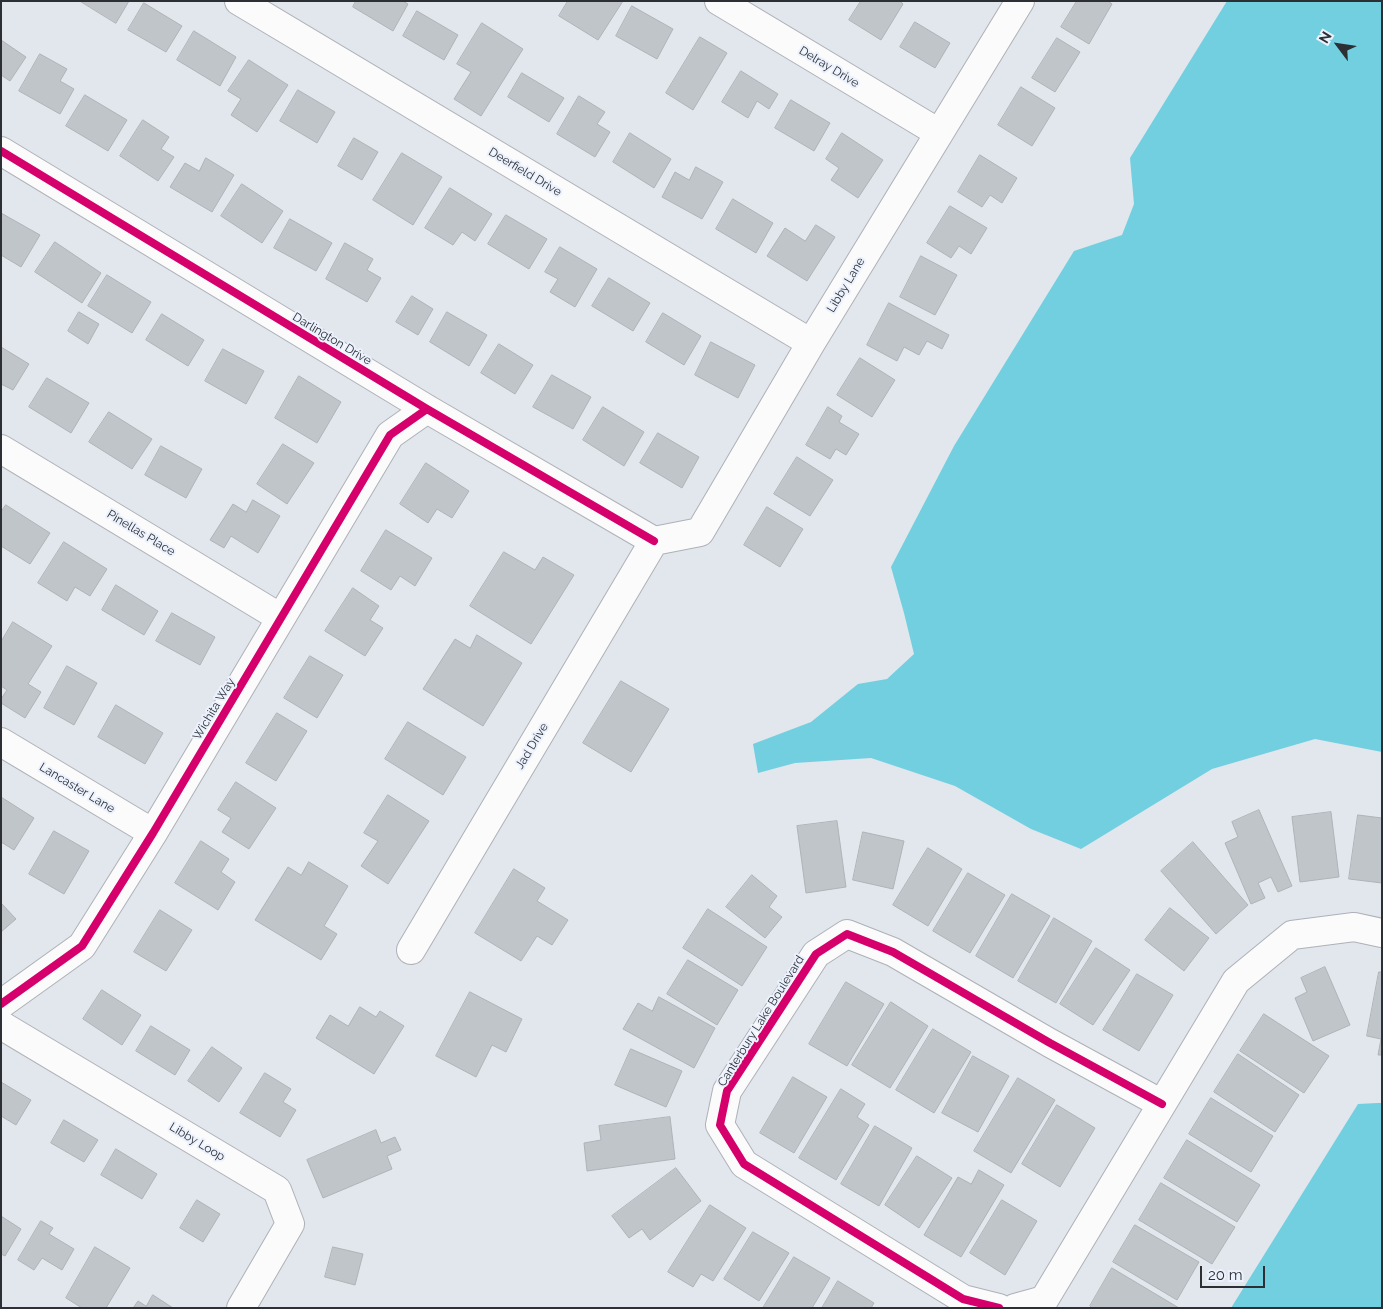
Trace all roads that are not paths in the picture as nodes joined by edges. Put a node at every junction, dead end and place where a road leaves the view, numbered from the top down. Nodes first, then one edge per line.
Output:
1 (239, 1) edge
2 (718, 1) edge
3 (1020, 1) edge
4 (939, 133) junction
5 (1, 151) edge
6 (811, 343) junction
7 (427, 409) junction
8 (1, 449) edge
9 (654, 541) junction
10 (281, 618) junction
11 (1, 742) edge
12 (152, 833) junction
13 (1382, 933) edge
14 (411, 950) dead end
15 (1, 1004) edge
16 (1, 1025) edge
17 (1162, 1104) junction
18 (241, 1308) edge
19 (998, 1308) edge
20 (1015, 1308) edge

1 - 6 street, Deerfield Drive
2 - 4 street, Delray Drive
3 - 4 street, Libby Lane
4 - 6 street, Libby Lane
5 - 7 street, Darlington Drive
6 - 9 street, Libby Lane
7 - 9 street, Darlington Drive
7 - 10 street, Wichita Way
8 - 10 street, Pinellas Place
9 - 14 street, Jad Drive
10 - 12 street, Wichita Way
11 - 12 street, Lancaster Lane
12 - 15 street, Wichita Way
13 - 17 street
16 - 18 street, Libby Loop
17 - 19 street, Canterbury Lake Boulevard
17 - 20 street

